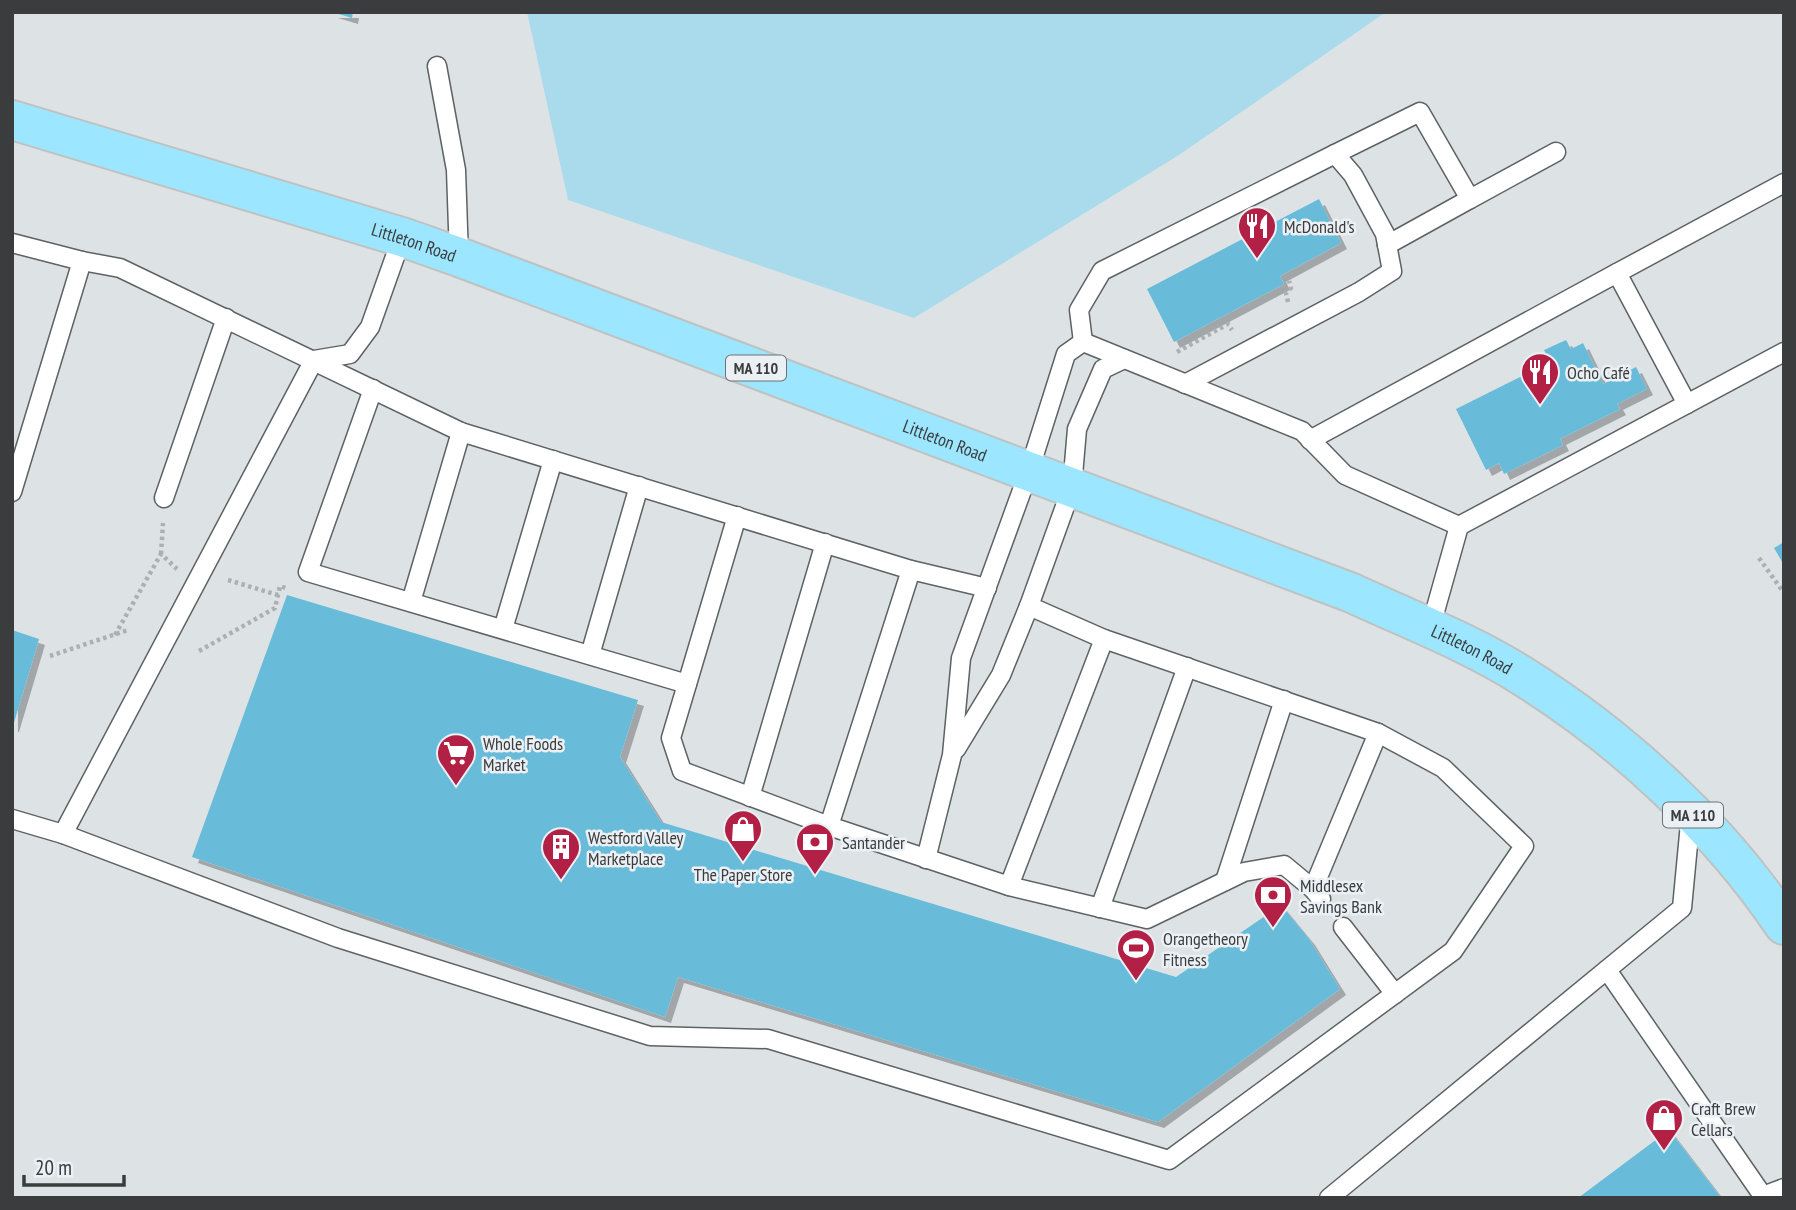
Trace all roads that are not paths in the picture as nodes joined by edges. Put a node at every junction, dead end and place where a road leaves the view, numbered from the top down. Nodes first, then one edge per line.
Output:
1 (437, 66) dead end
2 (12, 120) edge
3 (1556, 152) dead end
4 (1335, 154) junction
5 (1784, 183) edge
6 (1470, 199) junction
7 (402, 237) junction
8 (12, 243) edge
9 (1387, 245) junction
10 (459, 257) junction
11 (82, 261) junction
12 (1617, 272) junction
13 (226, 318) junction
14 (1083, 342) junction
15 (1784, 352) edge
16 (1124, 359) junction
17 (314, 360) junction
18 (1185, 384) junction
19 (373, 389) junction
20 (1686, 404) junction
21 (461, 432) junction
22 (1310, 440) junction
23 (553, 460) junction
24 (1029, 471) junction
25 (639, 486) junction
26 (1072, 488) junction
27 (12, 492) edge
28 (164, 498) dead end
29 (737, 516) junction
30 (1459, 526) junction
31 (825, 543) junction
32 (911, 570) junction
33 (986, 588) junction
34 (411, 602) junction
35 (1029, 606) junction
36 (503, 629) junction
37 (1430, 629) junction
38 (1104, 639) junction
39 (590, 655) junction
40 (1187, 667) junction
41 (687, 684) junction
42 (1284, 700) junction
43 (1378, 733) junction
44 (952, 755) junction
45 (750, 797) junction
46 (1691, 813) junction
47 (12, 819) edge
48 (829, 826) junction
49 (63, 834) junction
50 (926, 859) junction
51 (1226, 881) junction
52 (1009, 886) junction
53 (1100, 908) junction
54 (1784, 925) edge
55 (1343, 927) dead end
56 (1607, 970) junction
57 (1395, 994) junction
58 (1784, 1188) edge
59 (1763, 1197) edge
60 (1329, 1198) edge

1 - 10 lane
2 - 7 main road, Littleton Road / MA 110
3 - 6 lane
4 - 6 lane
4 - 9 lane
4 - 14 lane
5 - 12 lane
6 - 9 lane
7 - 10 main road, Littleton Road / MA 110
7 - 17 lane
8 - 11 lane
9 - 18 lane
10 - 24 main road, Littleton Road / MA 110
11 - 13 lane
11 - 27 lane
12 - 20 lane
12 - 22 lane
13 - 17 lane
13 - 28 lane
14 - 16 lane
14 - 24 lane
15 - 20 lane
16 - 18 lane
16 - 26 lane
17 - 19 lane
17 - 49 lane
18 - 22 lane
19 - 21 lane
19 - 34 lane
20 - 30 lane
21 - 23 lane
21 - 34 lane
22 - 30 lane
23 - 25 lane
23 - 36 lane
24 - 26 main road, Littleton Road / MA 110
24 - 33 lane
25 - 29 lane
25 - 39 lane
26 - 35 lane
26 - 37 main road, Littleton Road / MA 110
29 - 31 lane
29 - 41 lane
30 - 37 lane
31 - 32 lane
31 - 45 lane
32 - 33 lane
32 - 48 lane
33 - 44 lane
34 - 36 lane
35 - 38 lane
35 - 44 lane
36 - 39 lane
37 - 46 main road, Littleton Road / MA 110
38 - 40 lane
38 - 52 lane
39 - 41 lane
40 - 42 lane
40 - 53 lane
41 - 45 lane
42 - 43 lane
42 - 51 lane
43 - 51 lane
43 - 57 lane
44 - 50 lane
45 - 48 lane
46 - 54 main road, Littleton Road / MA 110
46 - 56 lane
47 - 49 lane
48 - 50 lane
49 - 57 lane
50 - 52 lane
51 - 53 lane
52 - 53 lane
55 - 57 lane
56 - 59 lane
56 - 60 lane
58 - 59 lane

